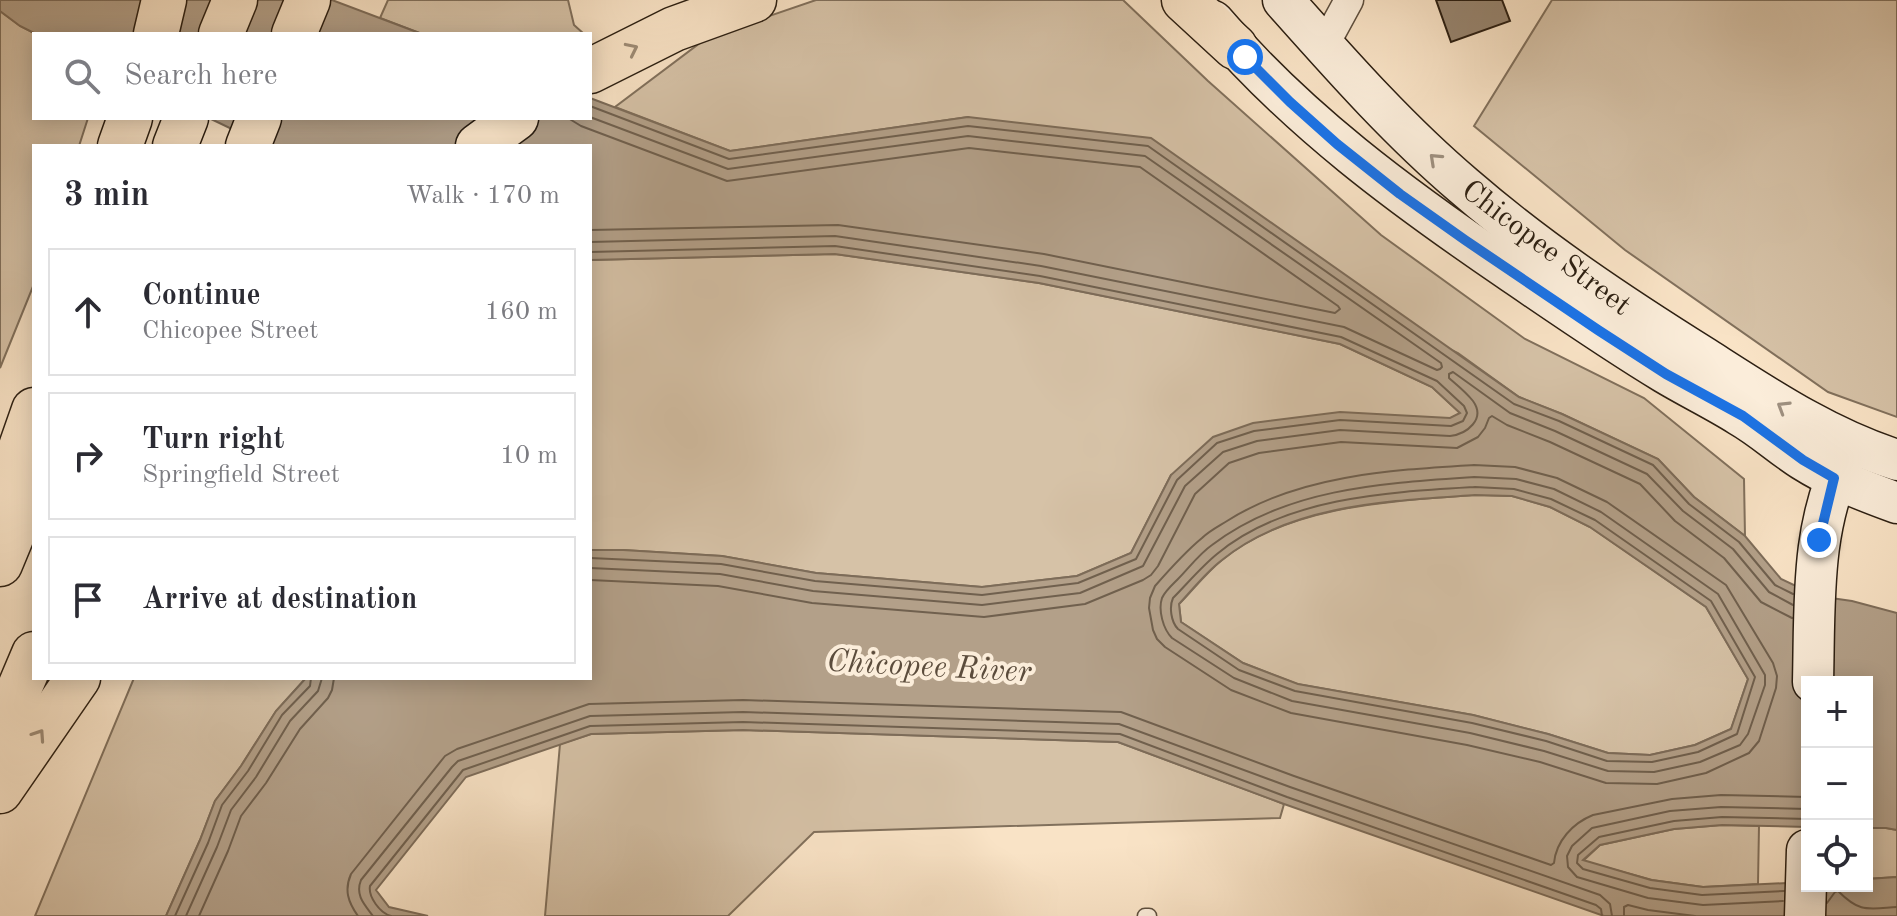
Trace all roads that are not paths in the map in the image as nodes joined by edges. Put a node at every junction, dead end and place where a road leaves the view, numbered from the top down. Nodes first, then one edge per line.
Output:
1 (164, 0) edge
2 (235, 0) edge
3 (308, 0) edge
4 (754, 0) edge
5 (1184, 0) edge
6 (1194, 0) edge
7 (1283, 0) edge
8 (1349, 0) edge
9 (156, 32) edge
10 (222, 32) edge
11 (295, 32) edge
12 (1324, 46) junction
13 (1235, 47) junction
14 (592, 70) edge
15 (129, 120) edge
16 (185, 120) edge
17 (258, 120) edge
18 (513, 120) edge
19 (121, 144) edge
20 (176, 144) edge
21 (249, 144) edge
22 (481, 144) edge
23 (32, 416) edge
24 (1897, 460) edge
25 (1843, 461) junction
26 (32, 487) edge
27 (1897, 503) edge
28 (0, 507) edge
29 (0, 564) edge
30 (32, 659) edge
31 (1813, 676) edge
32 (77, 680) edge
33 (0, 734) edge
34 (0, 791) edge
35 (1806, 892) edge
36 (1805, 916) edge

1 - 9 highway
2 - 10 highway
3 - 11 highway
14 -> 4 highway
5 - 13 highway
6 - 13 main road, Chicopee Street
7 - 12 main road, Chicopee Street
8 - 12 street
25 -> 12 main road, Chicopee Street
13 - 25 main road, Chicopee Street
15 - 19 highway
16 - 20 highway
17 - 21 highway
18 - 22 highway
23 - 28 highway
24 - 25 main road
25 - 27 main road
25 - 31 main road
26 - 29 highway
30 - 33 highway
34 -> 32 highway
35 - 36 main road

